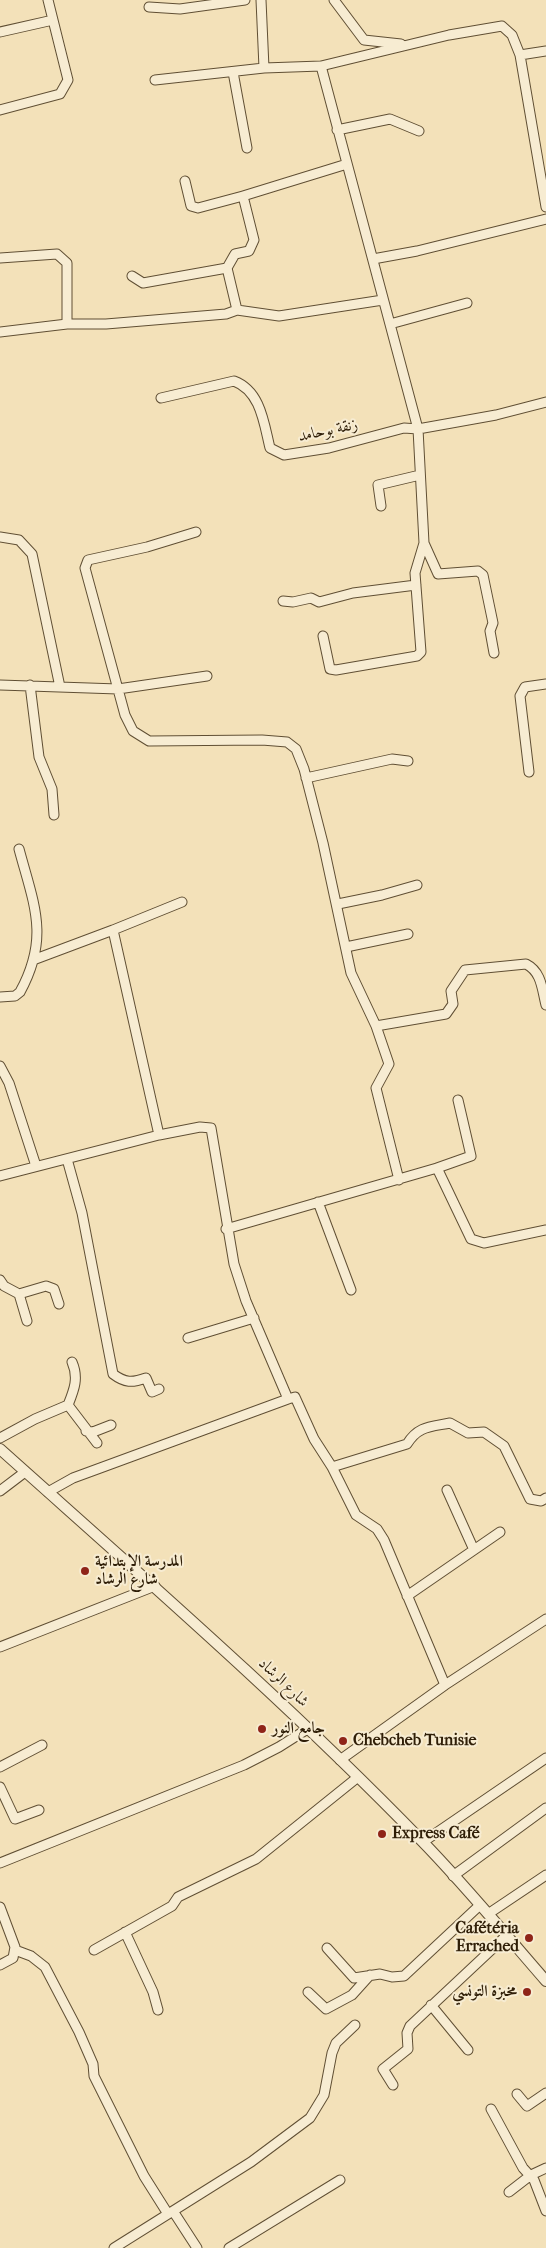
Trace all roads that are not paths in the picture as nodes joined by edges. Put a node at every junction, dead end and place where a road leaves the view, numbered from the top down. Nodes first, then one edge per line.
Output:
1 (48, 0) edge
2 (245, 0) edge
3 (262, 0) edge
4 (334, 0) edge
5 (149, 7) dead end
6 (53, 20) junction
7 (0, 32) edge
8 (408, 45) junction
9 (546, 51) edge
10 (520, 55) junction
11 (321, 66) junction
12 (264, 68) junction
13 (233, 72) junction
14 (155, 80) dead end
15 (0, 110) edge
16 (337, 130) junction
17 (419, 131) dead end
18 (246, 148) dead end
19 (347, 164) junction
20 (185, 182) dead end
21 (243, 196) junction
22 (546, 207) edge
23 (546, 219) edge
24 (0, 258) edge
25 (373, 259) junction
26 (227, 268) junction
27 (132, 276) dead end
28 (383, 300) junction
29 (467, 303) dead end
30 (237, 310) junction
31 (67, 324) junction
32 (390, 324) junction
33 (0, 332) edge
34 (161, 398) dead end
35 (546, 402) edge
36 (418, 429) junction
37 (420, 475) junction
38 (380, 506) dead end
39 (196, 532) dead end
40 (0, 537) edge
41 (424, 543) junction
42 (416, 585) junction
43 (283, 601) dead end
44 (323, 636) dead end
45 (494, 653) dead end
46 (207, 676) dead end
47 (546, 684) edge
48 (0, 685) edge
49 (30, 685) junction
50 (60, 687) junction
51 (118, 689) junction
52 (408, 760) dead end
53 (529, 772) dead end
54 (306, 778) junction
55 (54, 815) dead end
56 (19, 849) dead end
57 (417, 885) dead end
58 (182, 902) dead end
59 (338, 904) junction
60 (113, 930) junction
61 (408, 934) dead end
62 (346, 947) junction
63 (33, 960) junction
64 (0, 997) edge
65 (546, 1005) edge
66 (376, 1026) junction
67 (1, 1071) edge
68 (458, 1100) dead end
69 (159, 1135) junction
70 (67, 1159) junction
71 (36, 1166) junction
72 (437, 1168) junction
73 (0, 1176) edge
74 (399, 1180) junction
75 (318, 1202) junction
76 (226, 1229) junction
77 (546, 1230) edge
78 (0, 1280) edge
79 (351, 1290) dead end
80 (19, 1294) junction
81 (58, 1304) dead end
82 (254, 1318) junction
83 (27, 1321) dead end
84 (188, 1338) dead end
85 (72, 1362) dead end
86 (159, 1389) dead end
87 (288, 1399) junction
88 (68, 1405) junction
89 (111, 1425) dead end
90 (86, 1431) junction
91 (0, 1438) edge
92 (97, 1443) dead end
93 (0, 1449) edge
94 (332, 1467) junction
95 (25, 1472) junction
96 (447, 1490) dead end
97 (0, 1491) edge
98 (48, 1492) junction
99 (546, 1498) edge
100 (500, 1532) dead end
101 (474, 1550) junction
102 (155, 1586) junction
103 (407, 1596) junction
104 (546, 1619) edge
105 (0, 1647) edge
106 (445, 1685) junction
107 (308, 1728) junction
108 (42, 1745) dead end
109 (546, 1758) edge
110 (340, 1760) junction
111 (0, 1767) edge
112 (358, 1777) junction
113 (0, 1787) edge
114 (546, 1808) edge
115 (39, 1810) dead end
116 (423, 1842) junction
117 (0, 1863) edge
118 (546, 1875) edge
119 (453, 1876) junction
120 (480, 1905) junction
121 (0, 1907) edge
122 (488, 1914) junction
123 (125, 1932) junction
124 (506, 1936) junction
125 (327, 1948) dead end
126 (15, 1950) junction
127 (94, 1950) dead end
128 (0, 1965) edge
129 (370, 1974) junction
130 (546, 1981) edge
131 (308, 1992) dead end
132 (431, 2005) junction
133 (158, 2010) dead end
134 (355, 2024) dead end
135 (468, 2050) dead end
136 (393, 2085) dead end
137 (546, 2093) edge
138 (517, 2094) dead end
139 (491, 2109) dead end
140 (546, 2168) edge
141 (531, 2175) junction
142 (340, 2180) dead end
143 (509, 2192) dead end
144 (546, 2211) edge
145 (170, 2213) junction
146 (114, 2248) edge
147 (197, 2248) edge
148 (229, 2248) edge

1 - 6 street
2 - 5 street
3 - 12 street
4 - 8 street
6 - 7 street
6 - 15 street
8 - 10 street
8 - 11 street
9 - 10 street
10 - 22 street
11 - 12 street
11 - 16 street
12 - 13 street
13 - 14 street
13 - 18 street
16 - 17 street
16 - 19 street
19 - 21 street
19 - 25 street
20 - 21 street
21 - 26 street
23 - 25 street
24 - 31 street
25 - 28 street
26 - 27 street
26 - 30 street
28 - 30 street
28 - 32 street
29 - 32 street
30 - 31 street
31 - 33 street
32 - 36 street
34 - 36 street, زنقة بوحامد
35 - 36 street, زنقة بوحامد
36 - 37 street
37 - 38 street
37 - 41 street
39 - 51 street
40 - 50 street
41 - 42 street
41 - 45 street
42 - 43 street
42 - 44 street
46 - 51 street
47 - 53 street
48 - 49 street
49 - 50 street
49 - 55 street
50 - 51 street
51 - 54 street
52 - 54 street
54 - 59 street
56 - 63 street
57 - 59 street
58 - 60 street
59 - 62 street
60 - 63 street
60 - 69 street
61 - 62 street
62 - 66 street
63 - 64 street
65 - 66 street
66 - 74 street
67 - 71 street
68 - 72 street
69 - 70 street
69 - 76 street
70 - 71 street
70 - 86 street
71 - 73 street
72 - 74 street
72 - 77 street
74 - 75 street
75 - 76 street
75 - 79 street
76 - 82 street
78 - 80 street
80 - 81 street
80 - 83 street
82 - 84 street
82 - 87 street
85 - 88 street
87 - 94 street
87 - 98 street
88 - 90 street
88 - 91 street
89 - 90 street
90 - 92 street
93 - 95 street, شارع الرشاد
94 - 99 street
94 - 103 street
95 - 97 street
95 - 98 street, شارع الرشاد
96 - 101 street
98 - 102 street, شارع الرشاد
100 - 101 street
101 - 103 street
102 - 105 street
102 - 107 street, شارع الرشاد
103 - 106 street
104 - 106 street
106 - 110 street
107 - 110 street, شارع الرشاد
107 - 117 street
108 - 111 street
109 - 116 street
110 - 112 street, شارع الرشاد
112 - 116 street, شارع الرشاد
112 - 123 street
113 - 115 street
114 - 119 street
116 - 119 street, شارع الرشاد
118 - 122 street
119 - 120 street, شارع الرشاد
120 - 122 street, شارع الرشاد
120 - 129 street
121 - 126 street
122 - 124 street, شارع الرشاد
123 - 127 street
123 - 133 street
124 - 130 street, شارع الرشاد
124 - 132 street
125 - 129 street
126 - 128 street
126 - 145 street
129 - 131 street
132 - 135 street
132 - 136 street
134 - 145 street
137 - 138 street
139 - 141 street
140 - 141 street
141 - 143 street
141 - 144 street
142 - 148 street
145 - 146 street
145 - 147 street

